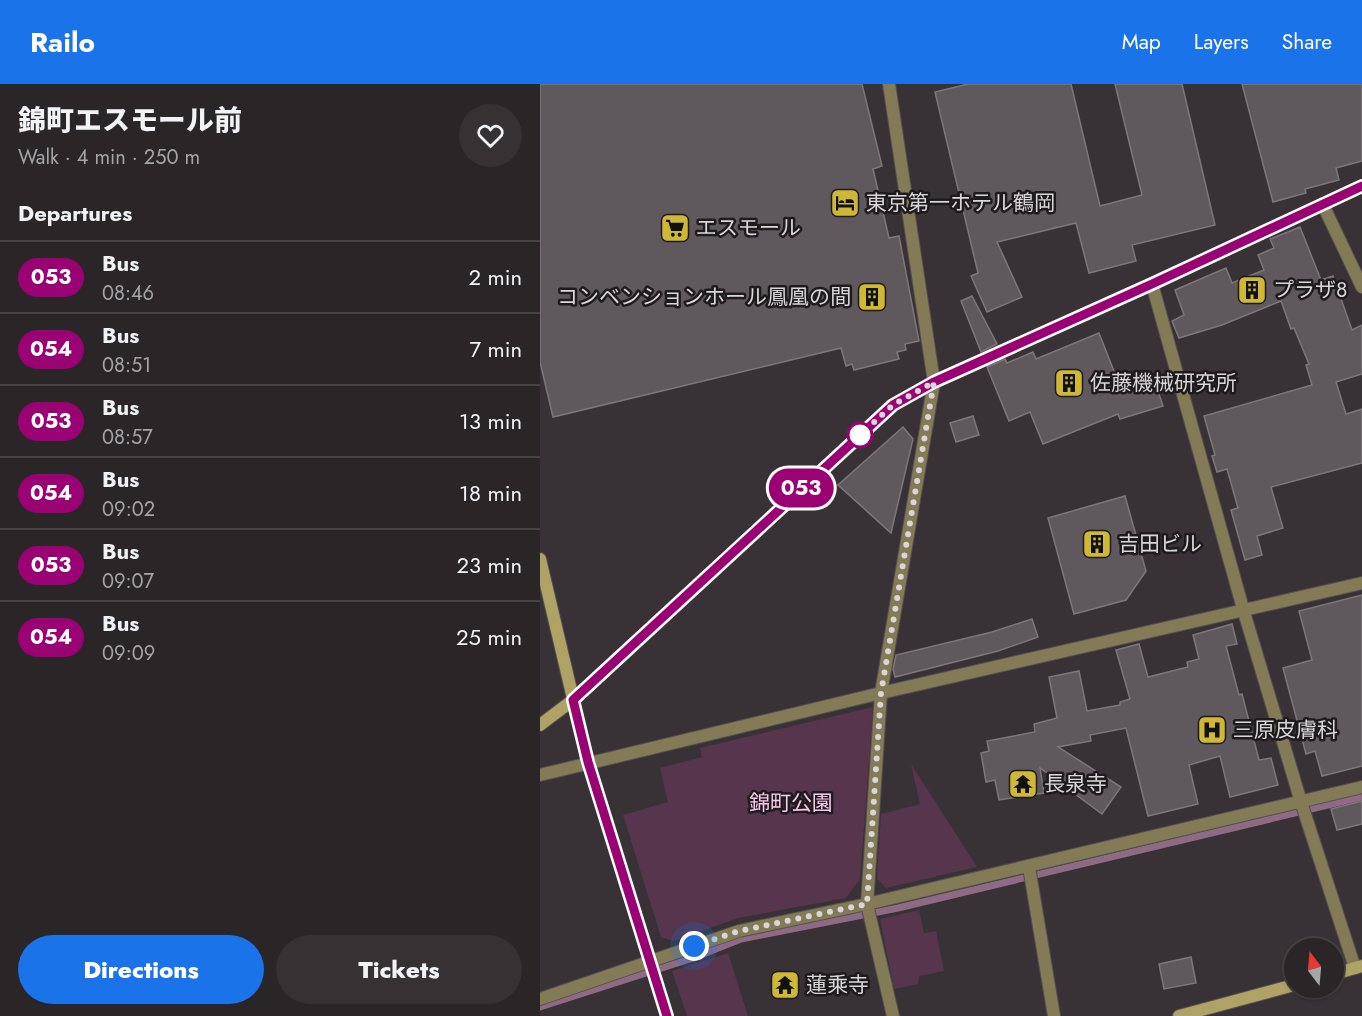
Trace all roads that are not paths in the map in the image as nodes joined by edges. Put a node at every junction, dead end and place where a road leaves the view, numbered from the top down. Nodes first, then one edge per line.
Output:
1 (889, 84) edge
2 (1362, 186) edge
3 (1323, 205) junction
4 (1152, 284) junction
5 (1362, 287) edge
6 (934, 382) junction
7 (540, 559) edge
8 (1362, 583) edge
9 (1244, 612) junction
10 (881, 693) junction
11 (573, 700) junction
12 (540, 725) edge
13 (588, 762) junction
14 (540, 775) edge
15 (1362, 787) edge
16 (1301, 802) junction
17 (1029, 867) junction
18 (867, 904) junction
19 (650, 961) junction
20 (1359, 967) edge
21 (1344, 971) edge
22 (1284, 988) edge
23 (540, 999) edge
24 (667, 1016) edge
25 (893, 1016) edge
26 (1054, 1016) edge
27 (1179, 1016) edge

1 - 6 street
2 - 3 street
3 - 4 street
3 - 5 street
4 - 6 street
4 - 9 street
6 - 10 street
6 - 11 street
7 - 11 street
8 - 9 street
9 - 10 street
9 - 16 street
10 - 13 street
10 - 18 street
11 - 12 street
11 - 13 street
13 - 14 street
13 - 19 street
15 - 16 street
16 - 17 street
16 - 20 street
17 - 18 street
17 - 26 street
18 - 19 street
18 - 25 street
19 - 23 street
19 - 24 street
20 - 21 street
22 - 27 street

